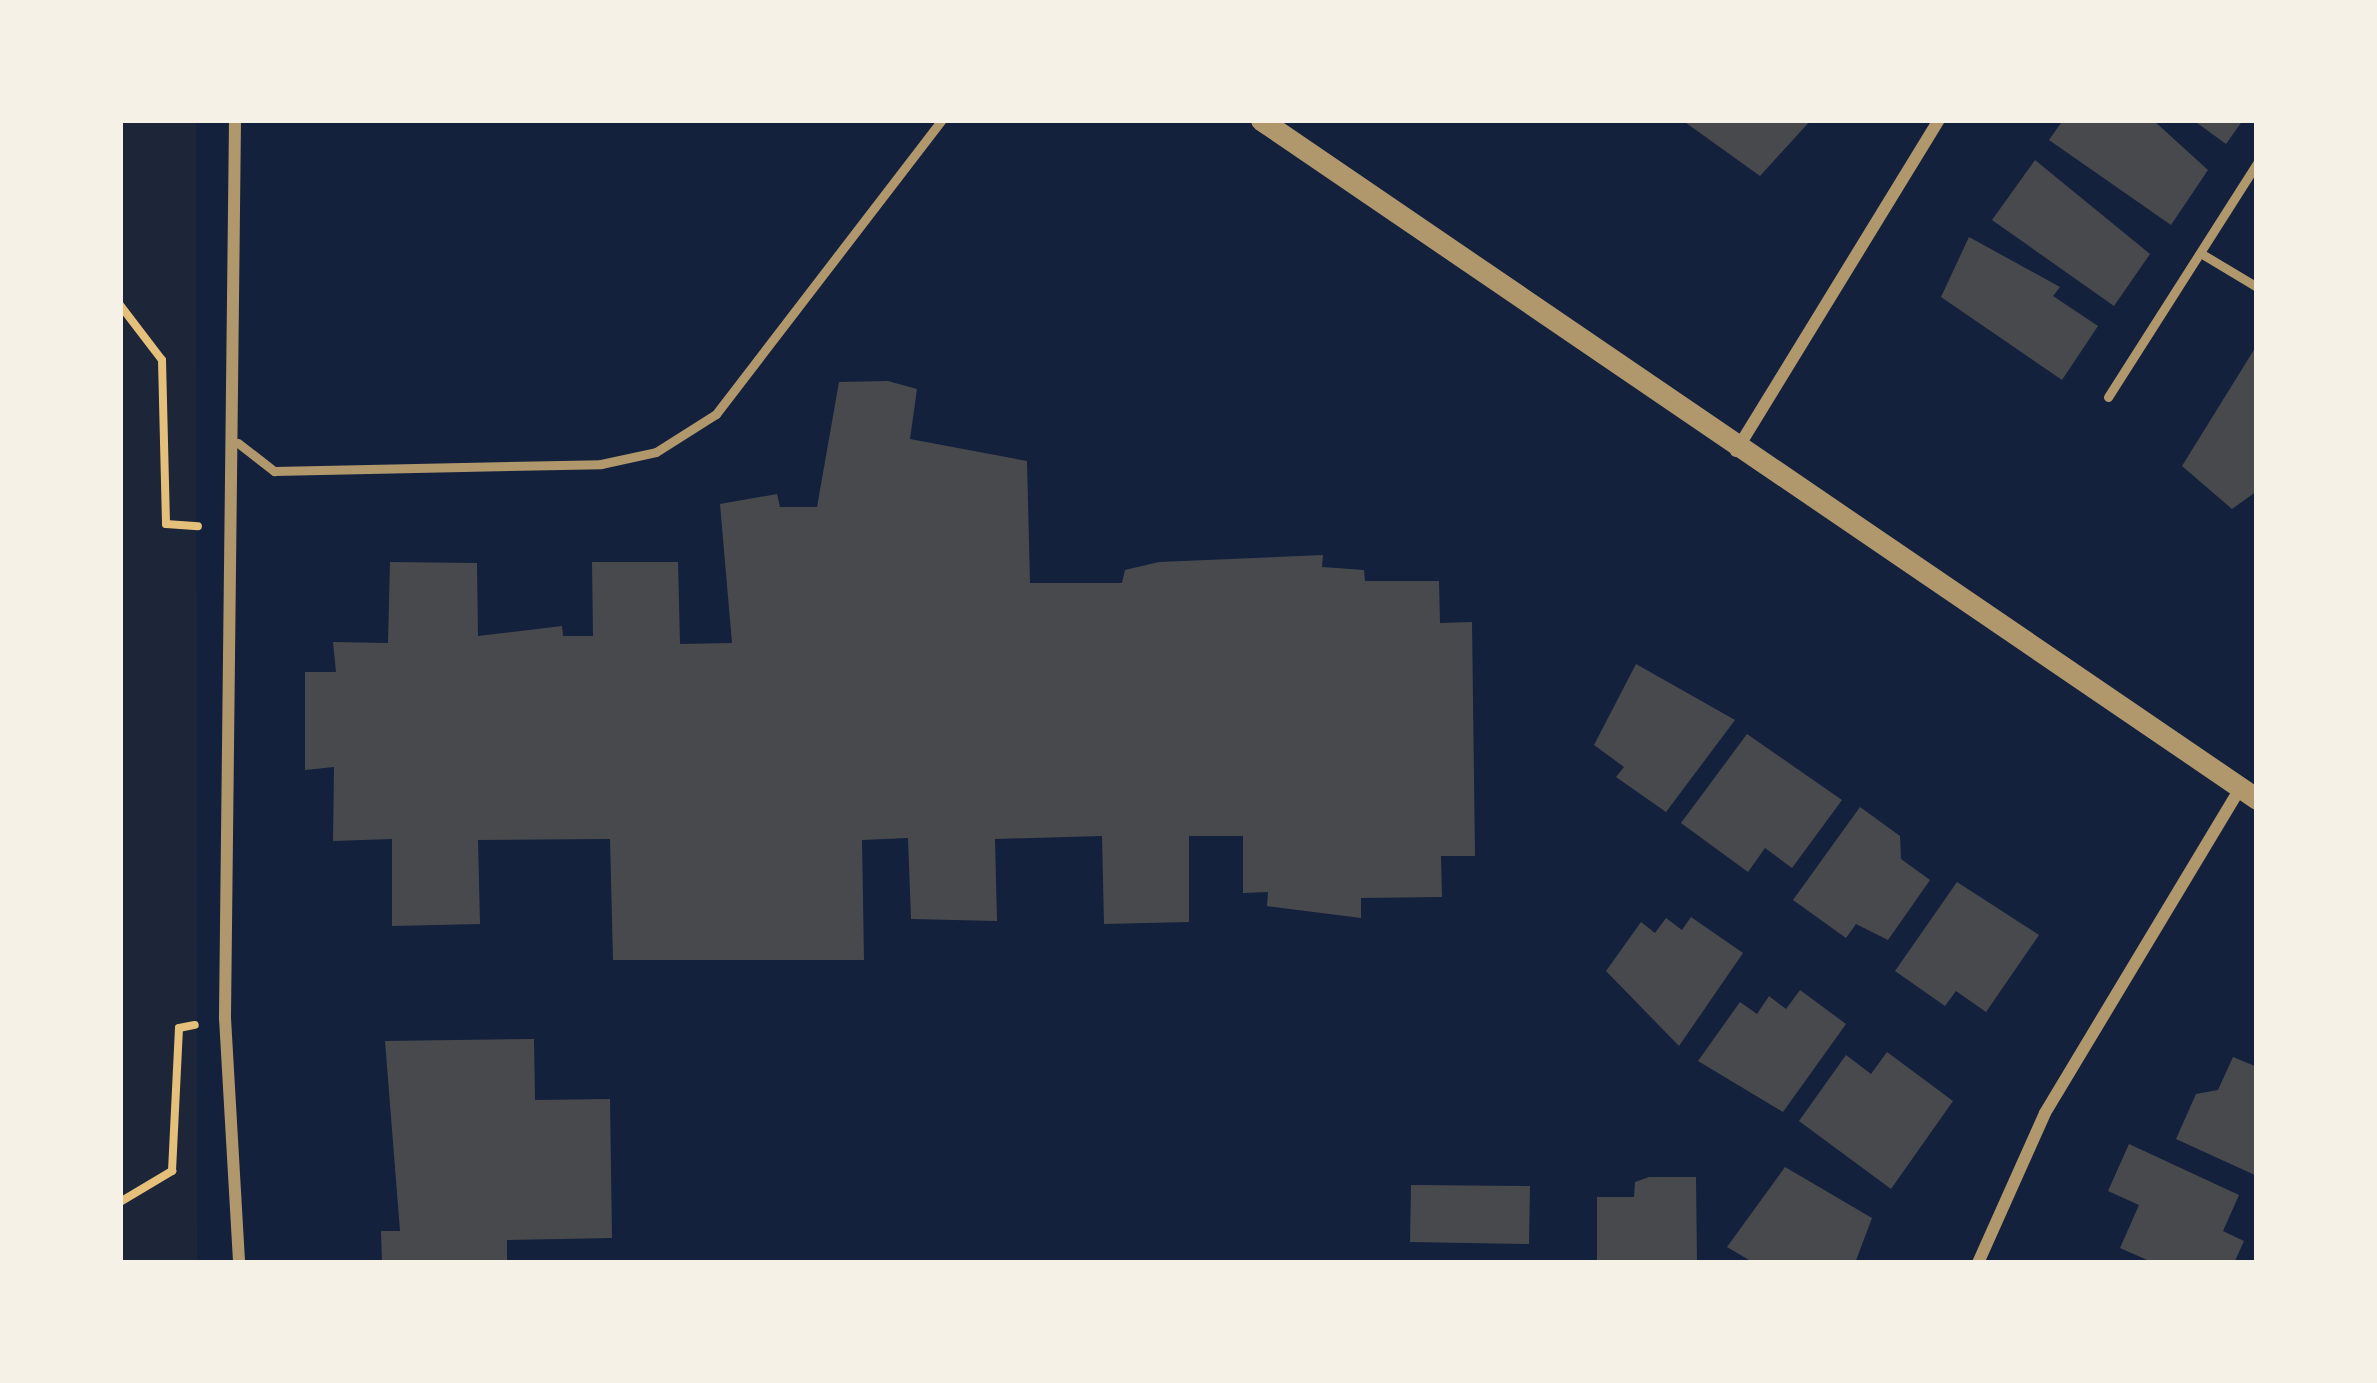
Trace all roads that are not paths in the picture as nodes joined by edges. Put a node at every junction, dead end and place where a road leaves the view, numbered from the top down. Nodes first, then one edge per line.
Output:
1 (235, 120) edge
2 (942, 120) edge
3 (1261, 120) edge
4 (1939, 120) edge
5 (2257, 164) edge
6 (2202, 254) junction
7 (2257, 287) edge
8 (2108, 397) dead end
9 (238, 443) junction
10 (1736, 452) junction
11 (2248, 794) edge
12 (239, 1263) edge
13 (1978, 1263) edge

1 - 9 street
2 - 9 lane
3 - 10 street
4 - 10 street
5 - 6 lane
6 - 7 lane
6 - 8 lane
9 - 12 street
10 - 11 street
11 - 13 street

